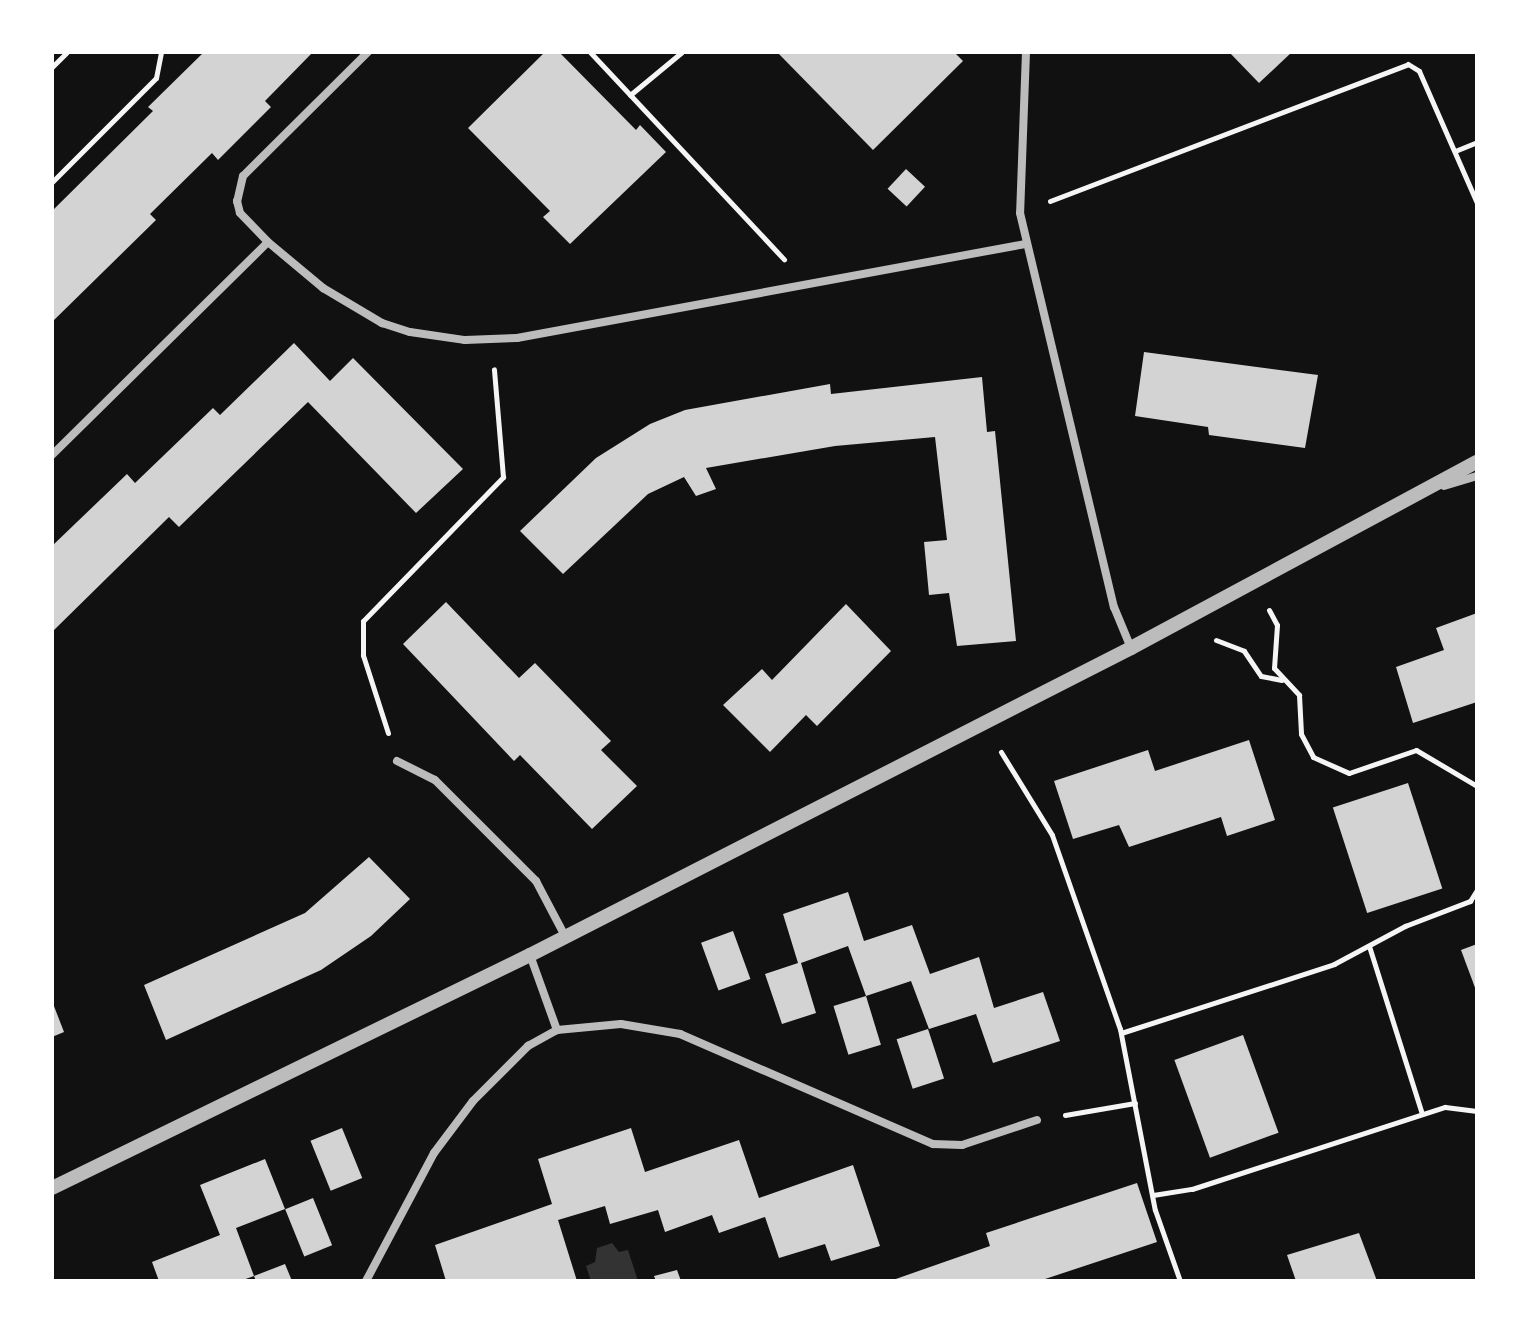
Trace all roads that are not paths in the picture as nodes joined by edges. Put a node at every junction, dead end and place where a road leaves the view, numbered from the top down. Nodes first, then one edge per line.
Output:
1 (368, 52) edge
2 (1026, 52) edge
3 (268, 242) junction
4 (1025, 244) junction
5 (52, 455) edge
6 (1477, 462) edge
7 (1477, 476) edge
8 (1428, 490) junction
9 (1131, 648) junction
10 (397, 761) road end
11 (565, 936) junction
12 (530, 955) junction
13 (557, 1030) junction
14 (1037, 1120) road end
15 (52, 1188) edge
16 (366, 1281) edge

1 - 3 street
2 - 4 street
3 - 4 street
3 - 5 street
4 - 9 street
6 - 8 street
7 - 8 street
8 - 9 street
9 - 11 street
10 - 11 street
11 - 12 street
12 - 13 street
12 - 15 street
13 - 14 street
13 - 16 street

